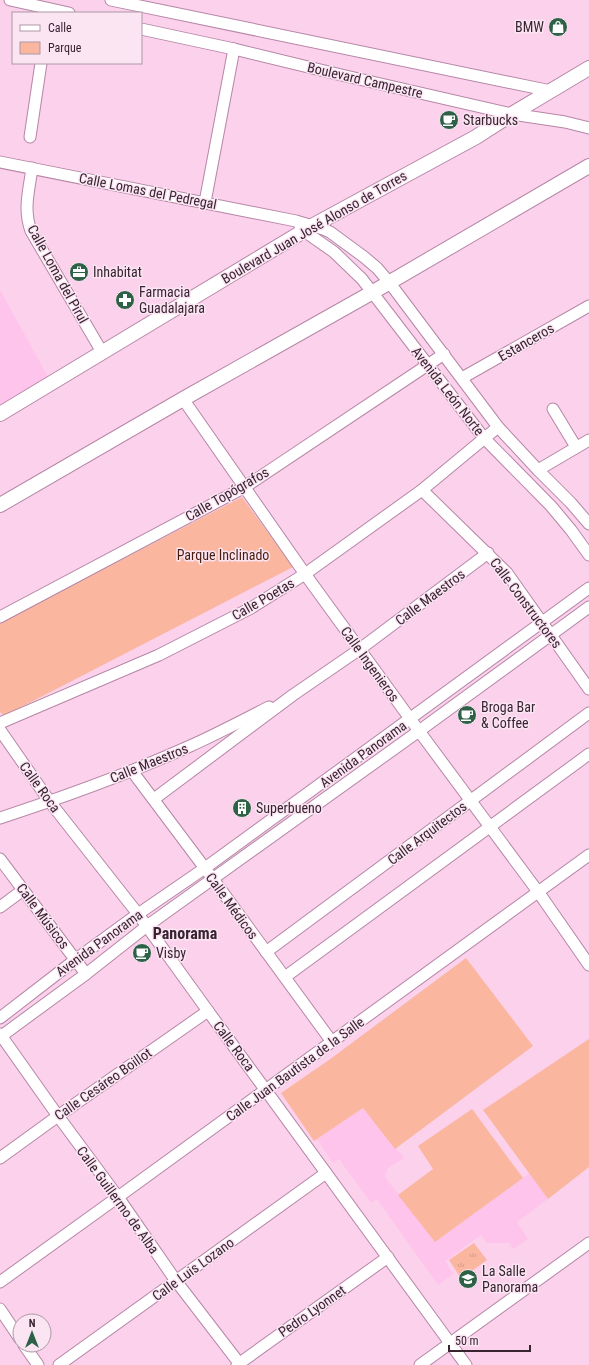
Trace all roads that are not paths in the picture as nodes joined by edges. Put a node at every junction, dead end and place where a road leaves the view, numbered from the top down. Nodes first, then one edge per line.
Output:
1 (10, 0) edge
2 (111, 0) edge
3 (41, 10) edge
4 (60, 12) edge
5 (142, 29) edge
6 (234, 49) junction
7 (41, 64) edge
8 (589, 68) edge
9 (551, 91) junction
10 (512, 114) junction
11 (589, 128) edge
12 (30, 137) dead end
13 (0, 162) edge
14 (589, 166) edge
15 (32, 168) junction
16 (205, 202) junction
17 (304, 226) junction
18 (377, 268) junction
19 (362, 279) junction
20 (389, 282) junction
21 (373, 292) junction
22 (589, 306) edge
23 (102, 352) junction
24 (444, 354) junction
25 (428, 365) junction
26 (462, 378) junction
27 (183, 399) junction
28 (553, 409) dead end
29 (0, 414) edge
30 (498, 426) junction
31 (484, 438) junction
32 (589, 440) edge
33 (576, 447) junction
34 (538, 470) junction
35 (245, 487) junction
36 (422, 490) junction
37 (0, 505) edge
38 (589, 524) edge
39 (488, 553) junction
40 (589, 555) edge
41 (305, 574) junction
42 (589, 588) edge
43 (589, 607) edge
44 (0, 617) edge
45 (542, 624) junction
46 (550, 634) junction
47 (360, 649) junction
48 (589, 688) edge
49 (293, 695) junction
50 (589, 713) edge
51 (410, 719) junction
52 (0, 723) edge
53 (0, 730) edge
54 (419, 731) junction
55 (589, 754) edge
56 (132, 771) junction
57 (154, 799) junction
58 (471, 801) junction
59 (50, 802) junction
60 (0, 818) edge
61 (490, 826) junction
62 (589, 855) edge
63 (0, 859) edge
64 (205, 868) junction
65 (214, 879) junction
66 (23, 890) junction
67 (539, 893) junction
68 (0, 907) edge
69 (138, 914) junction
70 (147, 926) junction
71 (266, 952) junction
72 (75, 960) junction
73 (589, 965) edge
74 (86, 974) junction
75 (285, 978) junction
76 (208, 1011) junction
77 (0, 1018) edge
78 (0, 1035) edge
79 (332, 1042) junction
80 (266, 1090) junction
81 (58, 1116) junction
82 (0, 1158) edge
83 (326, 1173) junction
84 (118, 1197) junction
85 (589, 1243) edge
86 (388, 1257) junction
87 (176, 1281) junction
88 (0, 1282) edge
89 (0, 1309) edge
90 (12, 1326) edge
91 (450, 1344) junction
92 (30, 1353) edge
93 (238, 1364) edge
94 (38, 1365) edge
95 (59, 1365) edge
96 (420, 1365) edge
97 (466, 1365) edge

1 - 3 street
2 - 9 street, Boulevard Campestre
3 - 4 street
5 - 6 street, Boulevard Campestre
6 - 10 street, Boulevard Campestre
6 - 16 street
7 - 12 street
8 - 9 main road, Boulevard Juan José Alonso de Torres
9 - 10 main road, Boulevard Juan José Alonso de Torres
10 - 11 street, Boulevard Campestre
10 - 17 main road, Boulevard Juan José Alonso de Torres
13 - 15 street, Calle Lomas del Pedregal
14 - 20 main road
15 - 16 street, Calle Lomas del Pedregal
15 - 23 street, Calle Loma del Pirul
16 - 17 street, Calle Lomas del Pedregal
17 - 18 street, Avenida León Norte
17 - 19 street, Avenida León Norte
17 - 23 main road, Boulevard Juan José Alonso de Torres
18 - 19 street
18 - 20 street, Avenida León Norte
19 - 21 street, Avenida León Norte
20 - 21 main road
20 - 24 street, Avenida León Norte
21 - 25 street, Avenida León Norte
21 - 27 main road
22 - 26 street, Estanceros
23 - 29 main road, Boulevard Juan José Alonso de Torres
24 - 25 street, Calle Topógrafos
24 - 26 street, Avenida León Norte
25 - 31 street, Avenida León Norte
25 - 35 street, Calle Topógrafos
26 - 30 street, Avenida León Norte
27 - 35 street, Calle Ingenieros
27 - 37 main road
28 - 33 street
30 - 31 street, Calle Poetas
30 - 34 street, Avenida León Norte
31 - 36 street, Calle Poetas
31 - 40 street, Avenida León Norte
32 - 33 street
33 - 34 street
34 - 38 street, Avenida León Norte
35 - 41 street, Calle Ingenieros
35 - 44 street, Calle Topógrafos
36 - 39 street, Calle Constructores
36 - 41 street, Calle Poetas
39 - 45 street, Calle Constructores
39 - 47 street, Calle Maestros
41 - 47 street, Calle Ingenieros
41 - 52 street, Calle Poetas
42 - 45 street, Avenida Panorama
43 - 46 street, Avenida Panorama
45 - 46 street, Calle Constructores
45 - 51 street, Avenida Panorama
46 - 48 street, Calle Constructores
46 - 54 street, Avenida Panorama
47 - 49 street, Calle Maestros
47 - 51 street, Calle Ingenieros
49 - 56 street, Calle Maestros
49 - 57 street, Calle Maestros
50 - 58 street, Calle Arquitectos
51 - 54 street, Calle Ingenieros
51 - 64 street, Avenida Panorama
53 - 59 street, Calle Roca
54 - 58 street, Calle Ingenieros
54 - 65 street, Avenida Panorama
55 - 61 street
56 - 57 street, Calle Médicos
56 - 59 street, Calle Maestros
57 - 64 street, Calle Médicos
58 - 61 street, Calle Ingenieros
58 - 71 street, Calle Arquitectos
59 - 60 street, Calle Maestros
59 - 69 street, Calle Roca
61 - 67 street, Calle Ingenieros
61 - 75 street
62 - 67 street, Calle Juan Bautista de la Salle
63 - 66 street, Calle Músicos
64 - 65 street, Calle Médicos
64 - 69 street, Avenida Panorama
65 - 70 street, Avenida Panorama
65 - 71 street, Calle Médicos
66 - 68 street
66 - 72 street, Calle Músicos
67 - 73 street, Calle Ingenieros
67 - 79 street, Calle Juan Bautista de la Salle
69 - 70 street, Calle Roca
69 - 72 street, Avenida Panorama
70 - 74 street, Avenida Panorama
70 - 76 street, Calle Roca
71 - 75 street, Calle Médicos
72 - 74 street, Calle Músicos
72 - 77 street, Avenida Panorama
74 - 78 street, Avenida Panorama
75 - 79 street, Calle Médicos
76 - 80 street, Calle Roca
76 - 81 street, Calle Cesáreo Boillot
78 - 81 street, Calle Guillermo de Alba
79 - 80 street, Calle Juan Bautista de la Salle
80 - 83 street, Calle Roca
80 - 84 street, Calle Juan Bautista de la Salle
81 - 82 street, Calle Cesáreo Boillot
81 - 84 street, Calle Guillermo de Alba
83 - 86 street, Calle Roca
83 - 87 street, Calle Luis Lozano
84 - 87 street, Calle Guillermo de Alba
84 - 88 street, Calle Juan Bautista de la Salle
85 - 91 street
86 - 91 street, Calle Roca
86 - 93 street, Pedro Lyonnet
87 - 93 street, Calle Guillermo de Alba
87 - 95 street, Calle Luis Lozano
89 - 90 street
91 - 96 street
91 - 97 street, Calle Roca
92 - 94 street

